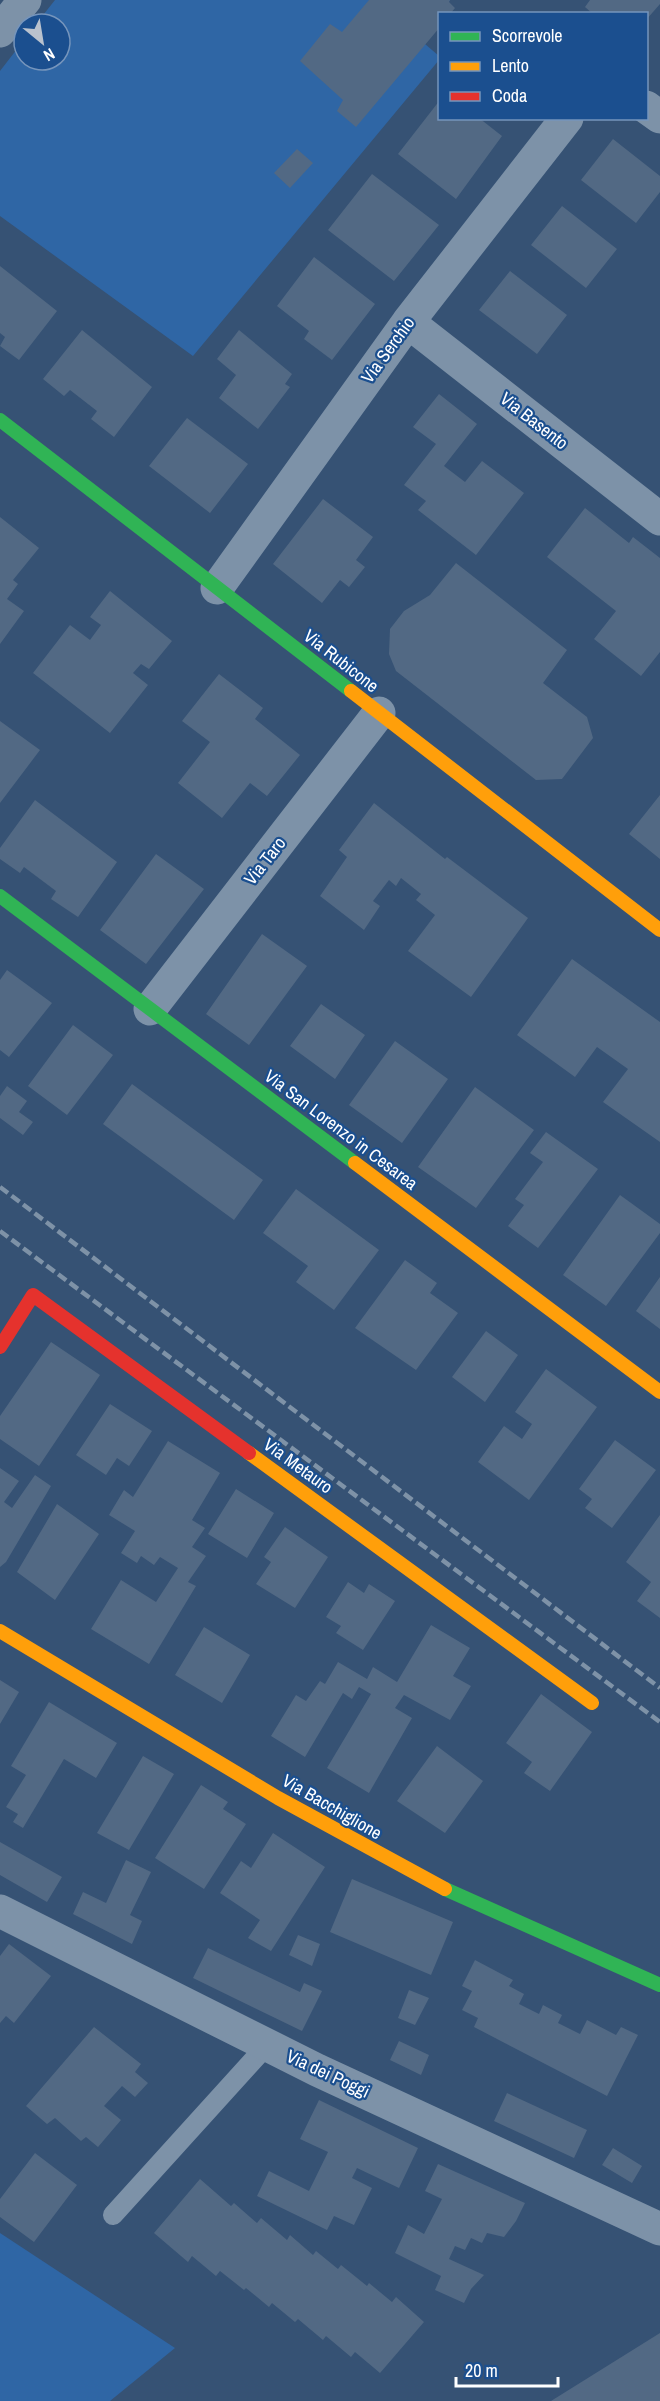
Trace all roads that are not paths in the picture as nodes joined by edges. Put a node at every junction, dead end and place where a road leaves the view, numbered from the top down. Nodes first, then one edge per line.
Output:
1 (25, 0) edge
2 (0, 31) edge
3 (648, 108) edge
4 (660, 117) edge
5 (565, 120) edge
6 (408, 322) junction
7 (0, 420) edge
8 (660, 519) edge
9 (217, 588) junction
10 (380, 713) junction
11 (0, 896) edge
12 (660, 930) edge
13 (150, 1009) junction
14 (0, 1347) edge
15 (660, 1392) edge
16 (0, 1631) edge
17 (592, 1703) dead end
18 (0, 1911) edge
19 (660, 1985) edge
20 (267, 2045) junction
21 (113, 2215) dead end
22 (660, 2229) edge

1 - 2 street
3 - 4 street
5 - 6 street, Via Serchio
6 - 8 street, Via Basento
6 - 9 street, Via Serchio
7 - 9 street, Via Rubicone
9 - 10 street, Via Rubicone
10 - 12 street, Via Rubicone
10 - 13 street, Via Taro
11 - 13 street, Via San Lorenzo in Cesarea
13 - 15 street, Via San Lorenzo in Cesarea
14 - 17 street, Via Metauro
16 - 19 street, Via Bacchiglione
18 - 20 street, Via dei Poggi
20 - 21 lane
20 - 22 street, Via dei Poggi

